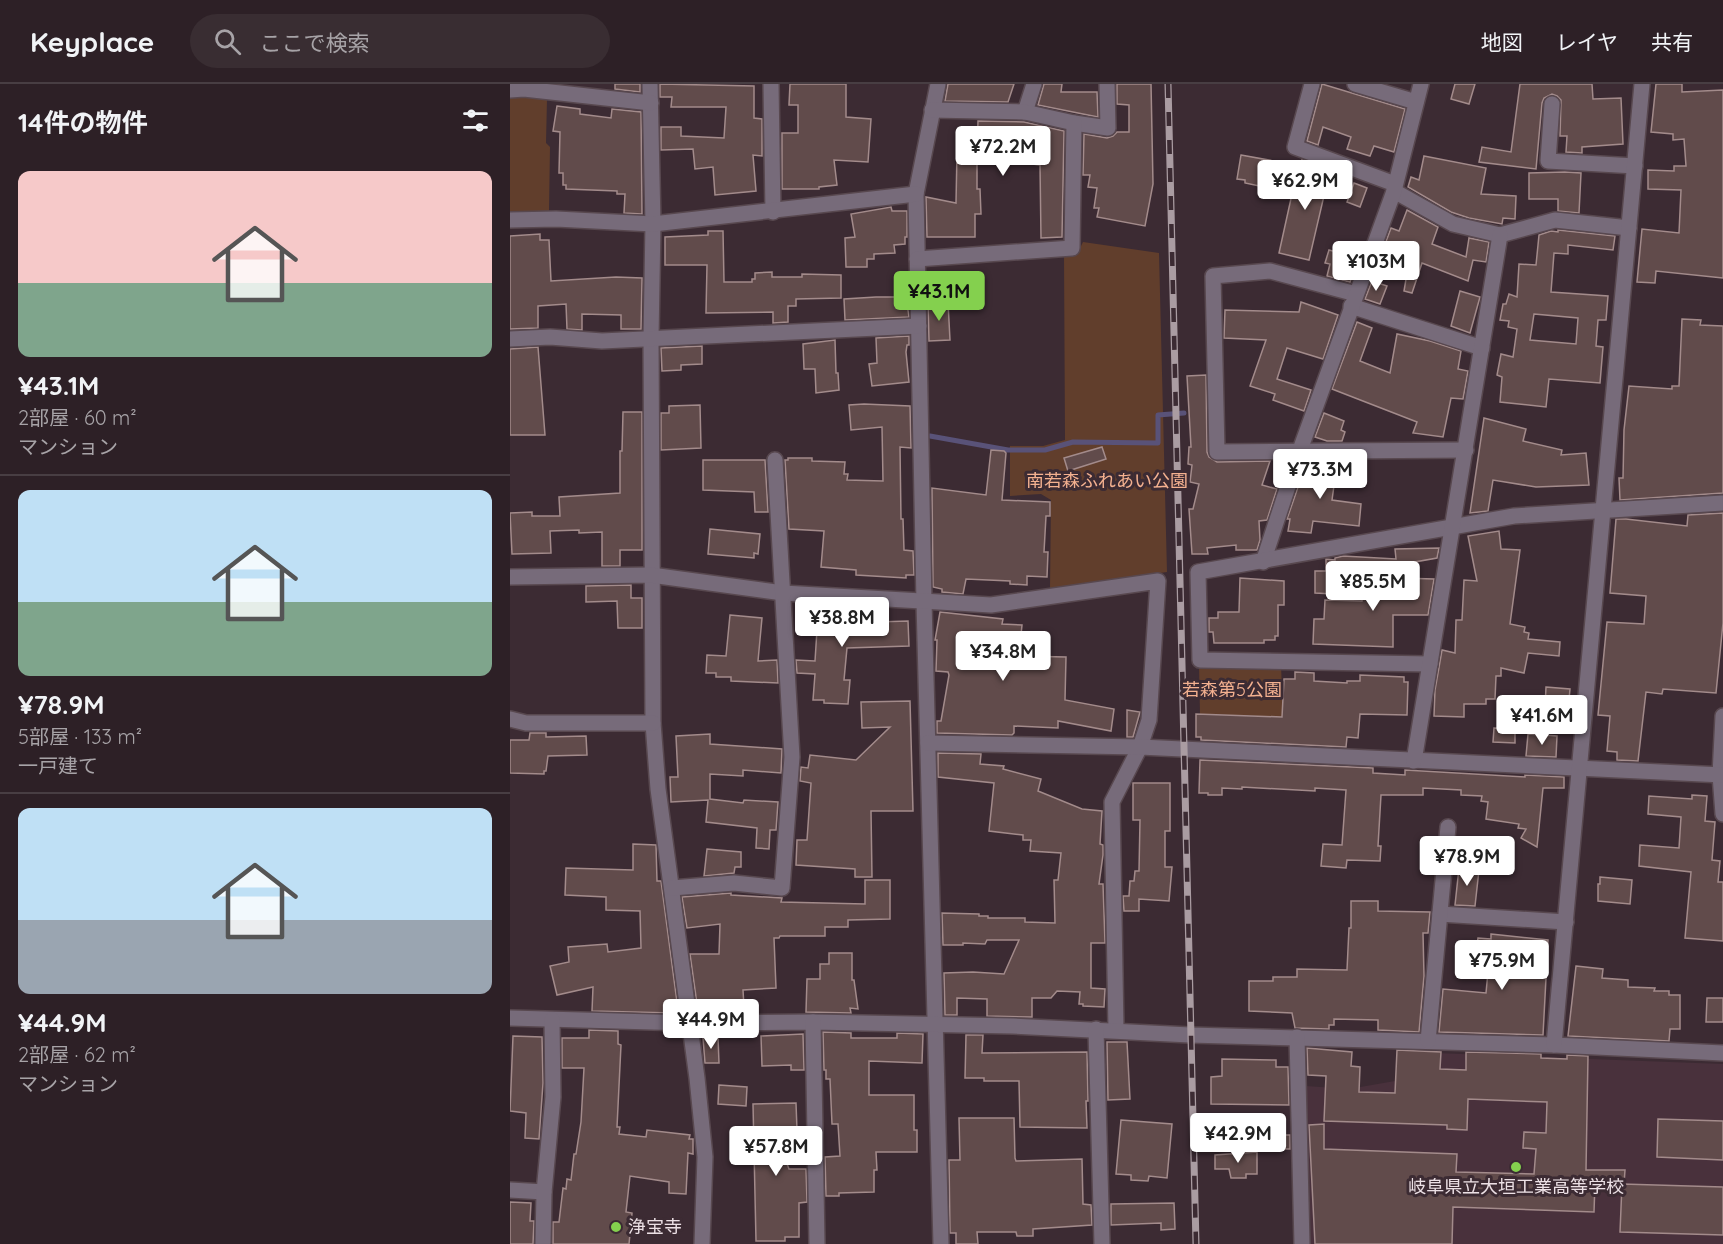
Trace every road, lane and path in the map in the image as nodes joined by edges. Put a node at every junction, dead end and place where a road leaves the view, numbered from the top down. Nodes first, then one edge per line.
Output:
1 (650, 84) edge
2 (771, 84) edge
3 (938, 84) edge
4 (1034, 84) edge
5 (1107, 84) edge
6 (1312, 84) edge
7 (1355, 84) edge
8 (1421, 84) edge
9 (1642, 84) edge
10 (510, 90) edge
11 (1416, 102) junction
12 (651, 104) junction
13 (1552, 104) dead end
14 (932, 110) junction
15 (1025, 112) junction
16 (1074, 123) junction
17 (1635, 166) junction
18 (1394, 188) junction
19 (916, 194) junction
20 (773, 212) junction
21 (510, 220) edge
22 (653, 224) junction
23 (1629, 228) junction
24 (1500, 235) junction
25 (917, 259) junction
26 (1354, 300) junction
27 (919, 326) junction
28 (651, 338) junction
29 (510, 339) edge
30 (1482, 348) junction
31 (1300, 450) junction
32 (1466, 450) junction
33 (774, 460) dead end
34 (1723, 503) edge
35 (1602, 510) junction
36 (1452, 528) junction
37 (1263, 561) junction
38 (651, 575) junction
39 (510, 577) edge
40 (783, 592) junction
41 (924, 602) junction
42 (1430, 664) junction
43 (1723, 716) edge
44 (510, 719) edge
45 (653, 723) junction
46 (928, 743) junction
47 (1140, 747) junction
48 (1414, 760) junction
49 (1579, 767) junction
50 (1721, 775) edge
51 (1723, 814) edge
52 (1448, 827) dead end
53 (672, 888) junction
54 (1440, 914) junction
55 (1566, 922) junction
56 (510, 1018) edge
57 (552, 1020) junction
58 (813, 1022) junction
59 (688, 1023) junction
60 (934, 1026) junction
61 (1096, 1029) junction
62 (1116, 1030) junction
63 (1298, 1037) junction
64 (1428, 1041) junction
65 (1554, 1045) junction
66 (1723, 1053) edge
67 (510, 1190) edge
68 (544, 1192) junction
69 (543, 1244) edge
70 (702, 1244) edge
71 (817, 1244) edge
72 (941, 1244) edge
73 (1102, 1244) edge
74 (1302, 1244) edge

1 - 12 street
2 - 20 street
3 - 14 street
4 - 15 street
5 - 16 street
6 - 18 street
7 - 11 street
8 - 11 street
9 - 17 street
10 - 12 street
11 - 18 street
12 - 22 street
13 - 17 street
14 - 15 street
14 - 19 street
15 - 16 street
16 - 25 street
17 - 23 street
18 - 24 street
18 - 26 street
19 - 20 street
19 - 25 street
20 - 22 street
21 - 22 street
22 - 28 street
23 - 24 street
23 - 35 street
24 - 30 street
25 - 27 street
26 - 30 street
26 - 31 street
26 - 31 street
27 - 28 street
27 - 41 street
28 - 29 street
28 - 38 street
30 - 32 street
31 - 32 street
31 - 37 street
32 - 36 street
33 - 40 street
34 - 35 street
35 - 36 street
35 - 49 street
36 - 37 street
36 - 42 street
37 - 42 street
38 - 39 street
38 - 40 street
38 - 45 street
40 - 41 street
40 - 53 street
41 - 46 street
41 - 47 street
42 - 48 street
43 - 50 street
44 - 45 street
45 - 53 street
46 - 47 street
46 - 60 street
47 - 48 street
47 - 62 street
48 - 49 street
49 - 50 street
49 - 55 street
50 - 51 street
52 - 54 street
53 - 59 street
54 - 55 street
54 - 64 street
55 - 65 street
56 - 57 street
57 - 59 street
57 - 68 street
58 - 59 street
58 - 60 street
58 - 71 street
59 - 70 street
60 - 61 street
60 - 72 street
61 - 62 street
61 - 73 street
62 - 63 street
63 - 64 street
63 - 74 street
64 - 65 street
65 - 66 street
67 - 68 street
68 - 69 street

